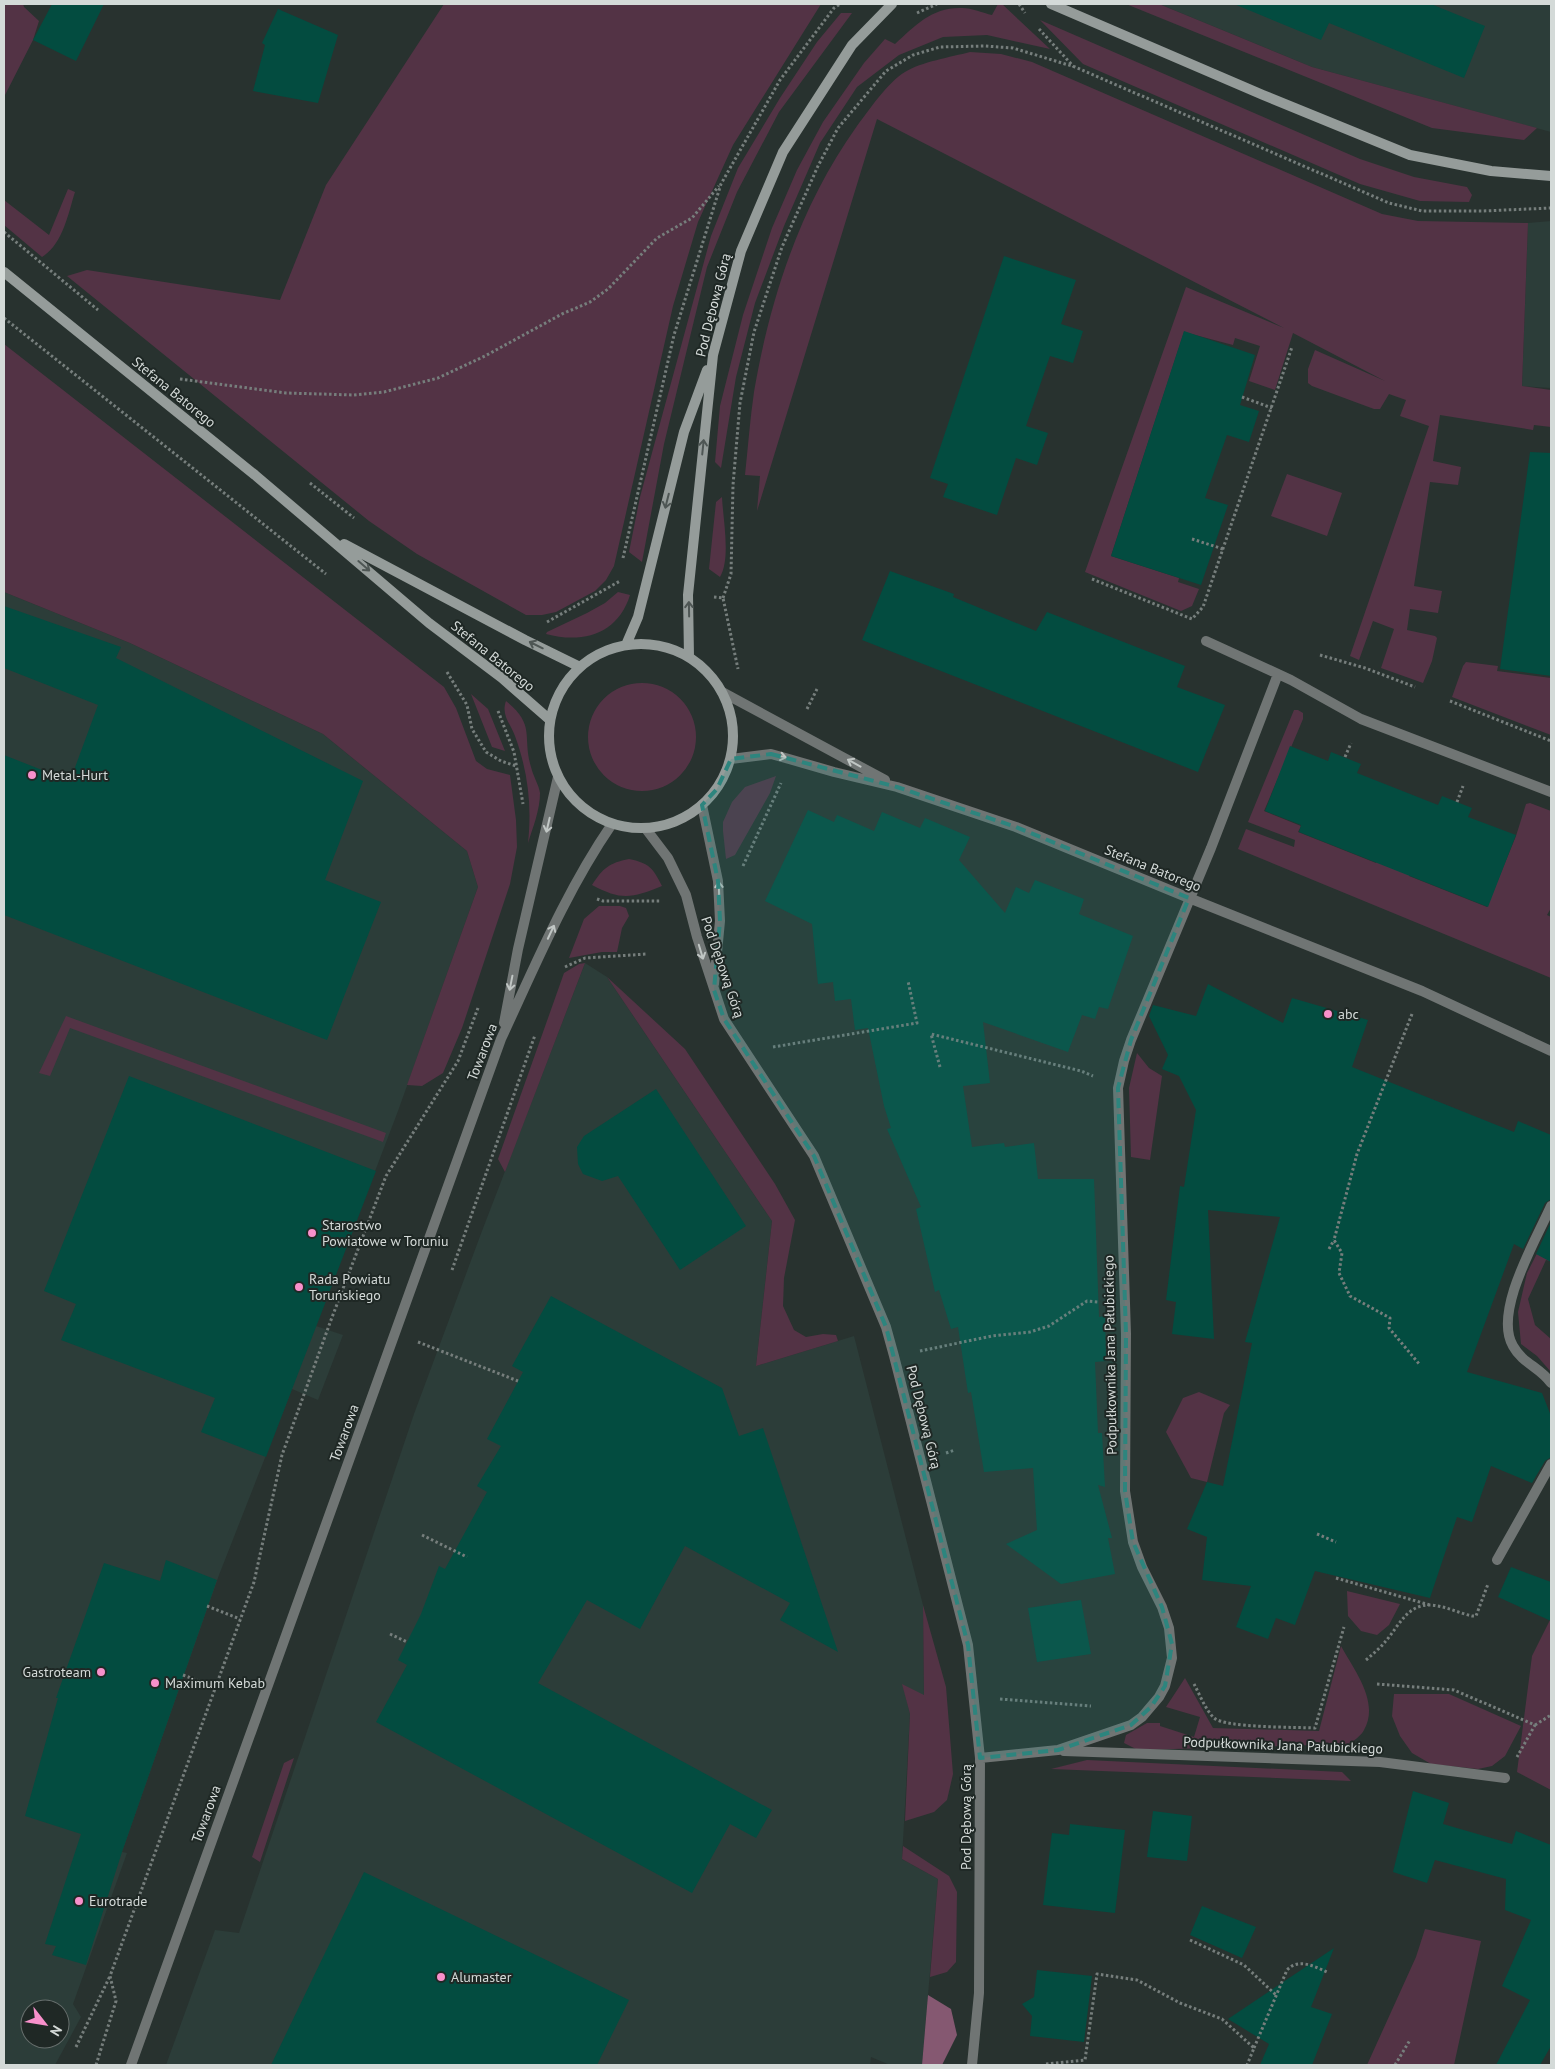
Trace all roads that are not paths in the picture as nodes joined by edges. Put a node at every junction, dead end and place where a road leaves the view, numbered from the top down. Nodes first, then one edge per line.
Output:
1 (892, 4) edge
2 (1052, 4) edge
3 (1551, 176) edge
4 (4, 272) edge
5 (713, 355) junction
6 (327, 535) junction
7 (1206, 641) dead end
8 (626, 645) junction
9 (689, 657) junction
10 (580, 667) junction
11 (1278, 674) junction
12 (722, 692) junction
13 (550, 720) junction
14 (731, 759) junction
15 (558, 777) junction
16 (897, 787) junction
17 (1551, 792) edge
18 (702, 805) junction
19 (612, 824) junction
20 (646, 829) junction
21 (1188, 898) junction
22 (714, 990) junction
23 (501, 1039) junction
24 (1551, 1051) edge
25 (1551, 1206) edge
26 (1551, 1383) edge
27 (1551, 1464) edge
28 (1497, 1560) road end
29 (1058, 1750) junction
30 (980, 1758) junction
31 (1505, 1778) road end
32 (131, 2065) edge
33 (972, 2065) edge

1 - 5 street, Pod Dębową Górą
2 - 3 street
4 - 6 street, Stefana Batorego
5 -> 8 street
9 -> 5 street, Pod Dębową Górą
10 -> 6 street, Stefana Batorego
6 -> 13 street, Stefana Batorego
7 - 11 street
8 - 9 street
8 - 10 street
9 - 12 street
10 - 13 street
11 - 17 street
11 - 21 street, Podpułkownika Jana Pałubickiego
12 - 14 street
16 -> 12 street
13 - 15 street
14 -> 16 street, Stefana Batorego
14 - 18 street
15 - 19 street
15 -> 23 street
16 - 21 street, Stefana Batorego
18 - 20 street
22 -> 18 street
19 - 20 street
23 -> 19 street, Towarowa
20 -> 22 street, Pod Dębową Górą
21 - 24 street, Stefana Batorego
21 - 29 street, Podpułkownika Jana Pałubickiego
22 - 30 street, Pod Dębową Górą
23 - 32 street, Towarowa
25 - 26 street
27 - 28 street
29 - 30 street, Podpułkownika Jana Pałubickiego
29 - 31 street, Podpułkownika Jana Pałubickiego
30 - 33 street, Pod Dębową Górą

